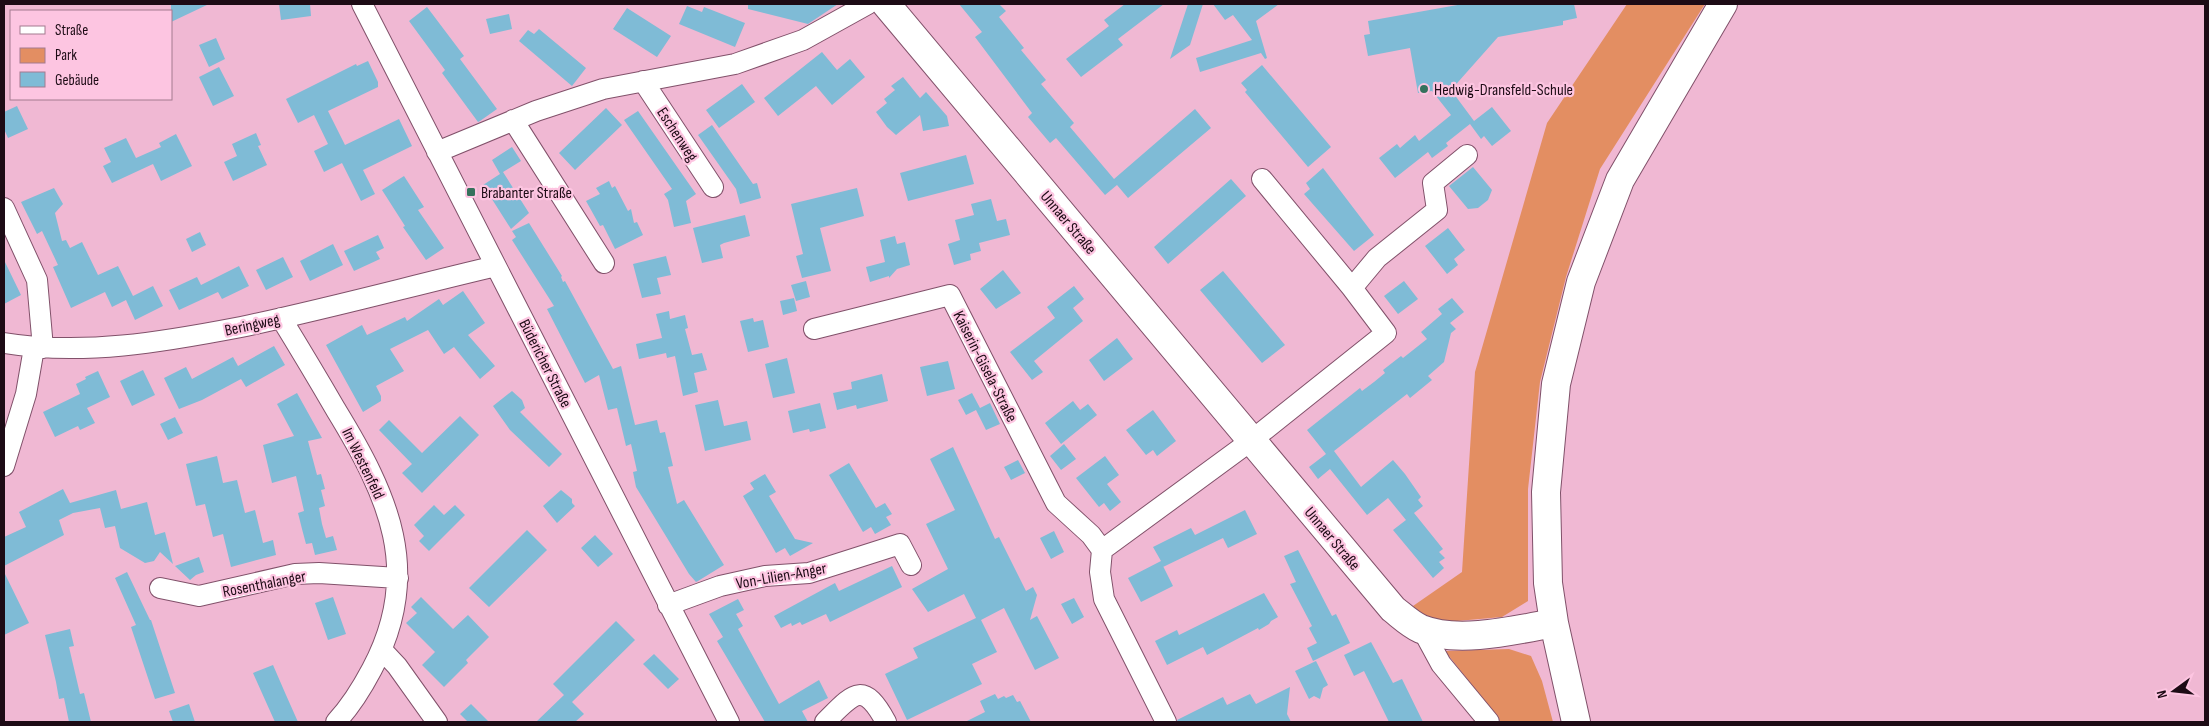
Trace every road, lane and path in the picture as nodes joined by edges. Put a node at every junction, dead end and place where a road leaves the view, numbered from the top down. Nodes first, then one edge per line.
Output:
1 (362, 4) edge
2 (868, 4) edge
3 (886, 4) edge
4 (1723, 4) edge
5 (643, 81) junction
6 (513, 120) junction
7 (437, 152) junction
8 (1467, 155) dead end
9 (1262, 179) dead end
10 (713, 187) dead end
11 (4, 208) edge
12 (604, 262) dead end
13 (496, 266) junction
14 (1352, 288) junction
15 (281, 318) junction
16 (814, 329) dead end
17 (4, 343) edge
18 (38, 348) junction
19 (1252, 440) junction
20 (4, 466) edge
21 (1102, 550) junction
22 (911, 565) dead end
23 (398, 578) junction
24 (160, 588) dead end
25 (668, 605) junction
26 (1554, 623) junction
27 (1422, 629) junction
28 (382, 650) junction
29 (336, 722) edge
30 (436, 722) edge
31 (729, 722) edge
32 (825, 722) edge
33 (886, 722) edge
34 (1166, 722) edge
35 (1490, 722) edge
36 (1576, 722) edge

1 - 7 street, Büdericher Straße
2 - 5 street
3 - 19 street, Unnaer Straße
4 - 26 street
5 - 6 street
5 - 10 street, Eschenweg
6 - 7 street
6 - 12 street
7 - 13 street, Büdericher Straße
8 - 14 street
9 - 14 street
11 - 18 street
13 - 15 street, Beringweg
13 - 25 street, Büdericher Straße
14 - 19 street
15 - 18 street, Beringweg
15 - 23 street, Im Westenfeld
16 - 21 street, Kaiserin-Gisela-Straße
17 - 18 street, Beringweg
18 - 20 street
19 - 21 street
19 - 27 street, Unnaer Straße
21 - 34 street
22 - 25 street, Von-Lilien-Anger
23 - 24 street, Rosenthalanger
23 - 28 street, Im Westenfeld
25 - 31 street, Büdericher Straße
26 - 27 street, Unnaer Straße
26 - 36 street
27 - 35 street, Unnaer Straße
28 - 29 street, Im Westenfeld
28 - 30 street
32 - 33 street

